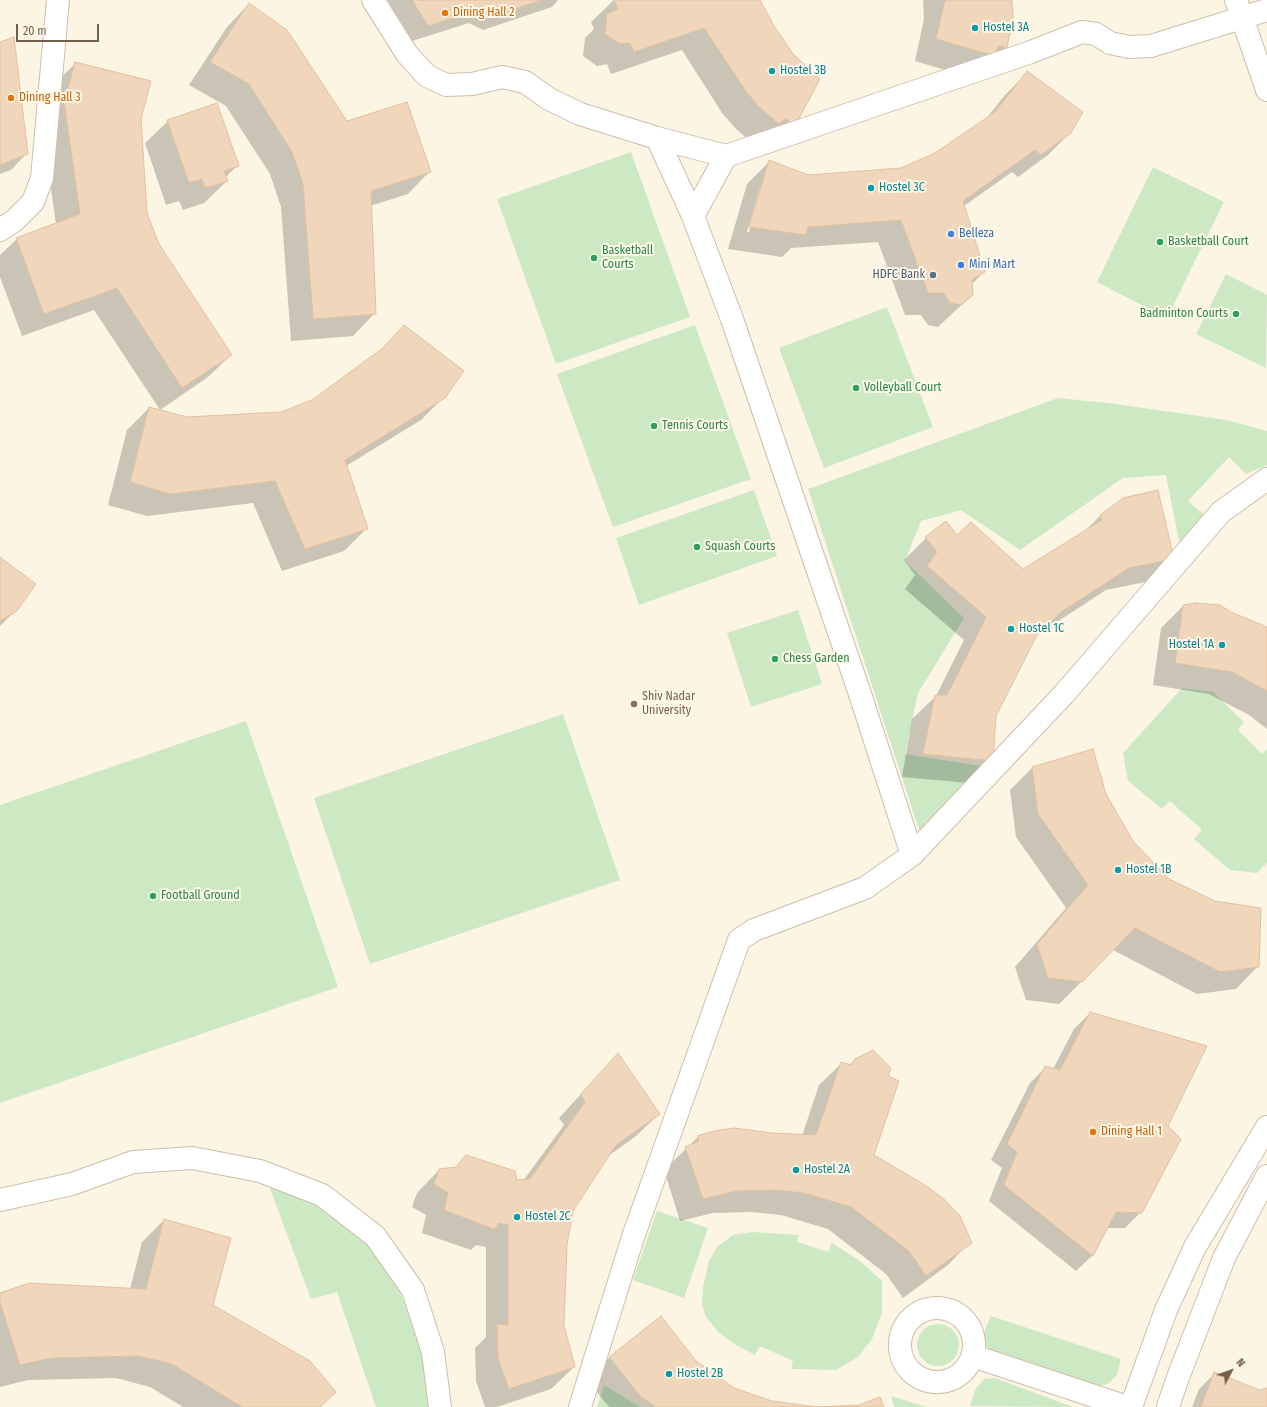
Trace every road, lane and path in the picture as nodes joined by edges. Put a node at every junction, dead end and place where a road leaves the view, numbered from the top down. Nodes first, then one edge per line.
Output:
1 (58, 0) edge
2 (372, 0) edge
3 (1239, 9) edge
4 (1267, 10) edge
5 (1267, 90) edge
6 (657, 138) junction
7 (726, 156) junction
8 (693, 216) junction
9 (0, 230) edge
10 (1267, 479) edge
11 (912, 855) junction
12 (1267, 1128) edge
13 (1267, 1176) edge
14 (0, 1200) edge
15 (973, 1356) dead end
16 (440, 1407) edge
17 (580, 1407) edge
18 (1127, 1407) edge
19 (1132, 1407) edge
20 (1168, 1407) edge

1 - 9 lane
2 - 6 lane
3 - 4 lane
3 - 5 lane
3 - 7 lane
6 - 7 lane
6 - 8 lane
7 - 8 lane
8 - 11 lane
10 - 11 lane
11 - 17 lane
12 - 19 lane
13 - 20 lane
14 - 16 lane
15 - 18 lane

